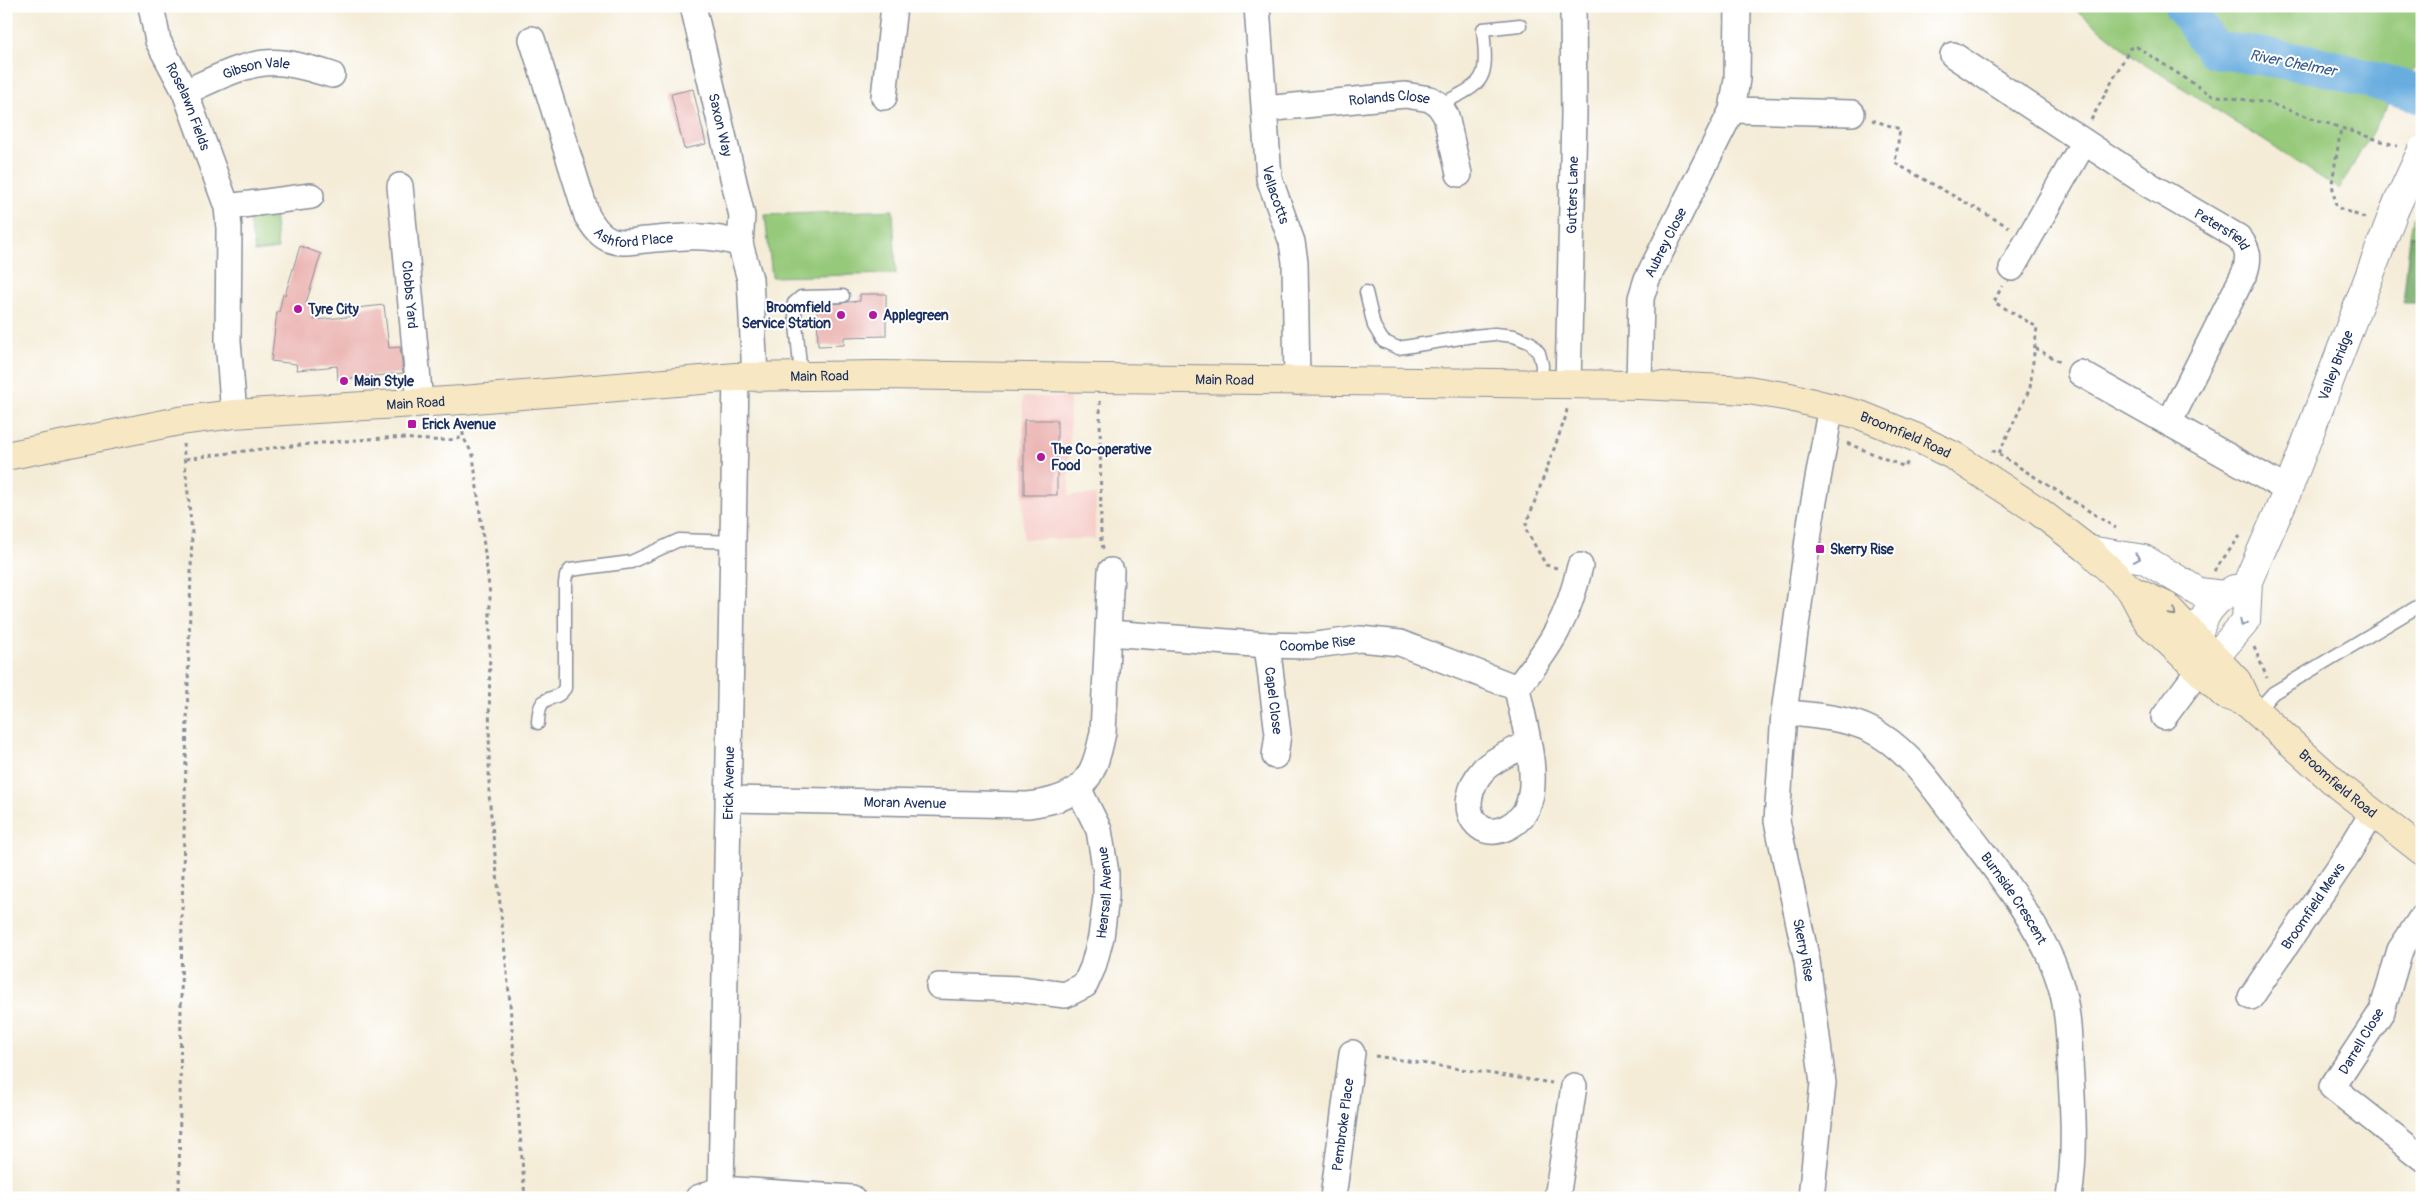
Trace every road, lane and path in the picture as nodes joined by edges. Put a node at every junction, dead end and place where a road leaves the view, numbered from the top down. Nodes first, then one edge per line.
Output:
1 (152, 6) edge
2 (693, 6) edge
3 (894, 6) edge
4 (1257, 6) edge
5 (1572, 6) edge
6 (1738, 6) edge
7 (1520, 25) dead end
8 (532, 39) dead end
9 (1953, 55) dead end
10 (332, 75) dead end
11 (185, 92) junction
12 (884, 97) dead end
13 (1439, 106) junction
14 (1265, 109) junction
15 (1732, 110) junction
16 (1852, 113) joint
17 (2341, 128) junction
18 (2084, 142) junction
19 (2413, 149) edge
20 (1459, 174) dead end
21 (400, 186) dead end
22 (311, 196) dead end
23 (226, 207) junction
24 (2391, 219) junction
25 (2029, 238) junction
26 (740, 244) junction
27 (2012, 268) joint
28 (1366, 292) dead end
29 (843, 296) dead end
30 (2035, 348) junction
31 (2080, 373) joint
32 (801, 376) junction
33 (746, 377) junction
34 (1100, 377) junction
35 (1297, 382) junction
36 (1541, 384) junction
37 (1568, 385) junction
38 (1639, 385) junction
39 (463, 400) junction
40 (420, 402) junction
41 (1831, 406) junction
42 (234, 414) junction
43 (179, 421) junction
44 (2169, 423) junction
45 (1826, 434) junction
46 (463, 437) junction
47 (1917, 438) junction
48 (1990, 449) dead end
49 (1998, 453) junction
50 (6, 456) edge
51 (186, 459) junction
52 (2288, 490) junction
53 (2243, 530) dead end
54 (2121, 532) dead end
55 (734, 542) junction
56 (2089, 550) junction
57 (1579, 570) joint
58 (1111, 571) joint
59 (2248, 581) junction
60 (2217, 585) junction
61 (2131, 590) junction
62 (2422, 604) edge
63 (1109, 633) junction
64 (2196, 638) junction
65 (1266, 646) junction
66 (2207, 664) junction
67 (1517, 688) junction
68 (2252, 708) junction
69 (1784, 712) junction
70 (2164, 718) dead end
71 (538, 723) dead end
72 (1527, 744) dead end
73 (1275, 756) dead end
74 (1079, 790) junction
75 (729, 799) junction
76 (2372, 814) junction
77 (2422, 850) edge
78 (2422, 917) edge
79 (939, 986) dead end
80 (2251, 996) dead end
81 (1352, 1053) joint
82 (1574, 1086) joint
83 (2422, 1158) edge
84 (721, 1189) junction
85 (179, 1198) edge
86 (525, 1198) edge
87 (698, 1198) edge
88 (852, 1198) edge
89 (1333, 1198) edge
90 (1556, 1198) edge
91 (1811, 1198) edge
92 (2070, 1198) edge

1 - 11 street, Roselawn Fields
2 - 26 street, Saxon Way
3 - 12 street
4 - 14 street, Vellacotts
5 - 37 street, Gutters Lane
6 - 15 street, Aubrey Close
7 - 13 lane
8 - 26 street, Ashford Place
9 - 18 street, Petersfield
10 - 11 street, Gibson Vale
11 - 23 street, Roselawn Fields
13 - 14 street, Rolands Close
13 - 20 street, Rolands Close
14 - 35 street, Vellacotts
15 - 16 street
15 - 38 street, Aubrey Close
16 - 25 path
17 - 18 path
17 - 19 path
17 - 24 path
18 - 25 street
18 - 44 street, Petersfield
19 - 24 street, Valley Bridge, bridge
21 - 40 street, Clobbs Yard
22 - 23 street
23 - 42 street, Roselawn Fields
24 - 52 street, Valley Bridge
25 - 27 street
26 - 33 street
27 - 30 path
28 - 36 lane
29 - 32 lane
30 - 31 path
30 - 49 path
31 - 44 street
32 - 33 main road, Main Road
32 - 34 main road, Main Road
33 - 39 main road, Main Road
33 - 55 street, Erick Avenue
34 - 35 main road, Main Road
34 - 58 path
35 - 36 main road, Main Road
36 - 37 main road, Main Road
37 - 38 main road, Main Road
37 - 57 path
38 - 41 main road, Broomfield Road
39 - 40 main road, Main Road
39 - 46 path
40 - 42 main road, Main Road
41 - 45 street, Skerry Rise
41 - 47 main road, Broomfield Road
42 - 43 main road, Main Road
43 - 50 main road, Main Road
43 - 51 path
44 - 52 street
45 - 47 path
45 - 69 street, Skerry Rise
46 - 51 path
46 - 86 path
47 - 56 main road, Broomfield Road
48 - 49 path
49 - 54 path
51 - 85 path
52 - 59 street, Valley Bridge
53 - 60 path
55 - 71 lane
55 - 75 street, Erick Avenue
56 -> 60 street
56 - 61 main road, Broomfield Road
57 - 67 street
58 - 63 street
59 - 60 street
59 -> 66 street, Valley Bridge
60 - 64 street
61 -> 64 main road, Broomfield Road
61 - 66 main road, Broomfield Road
62 - 68 lane
63 - 65 street, Coombe Rise
63 - 74 street
64 - 66 main road, Broomfield Road
65 - 67 street, Coombe Rise
65 - 73 street, Capel Close
66 - 68 main road, Broomfield Road
66 - 70 street
67 - 72 street
68 - 76 main road, Broomfield Road
69 - 91 street, Skerry Rise
69 - 92 street, Burnside Crescent
74 - 75 street, Moran Avenue
74 - 79 street, Hearsall Avenue
75 - 84 street, Erick Avenue
76 - 77 main road, Broomfield Road
76 - 80 street, Broomfield Mews
78 - 83 street, Darrell Close
81 - 82 path
81 - 89 street, Pembroke Place
82 - 90 street
84 - 87 street
84 - 88 street

